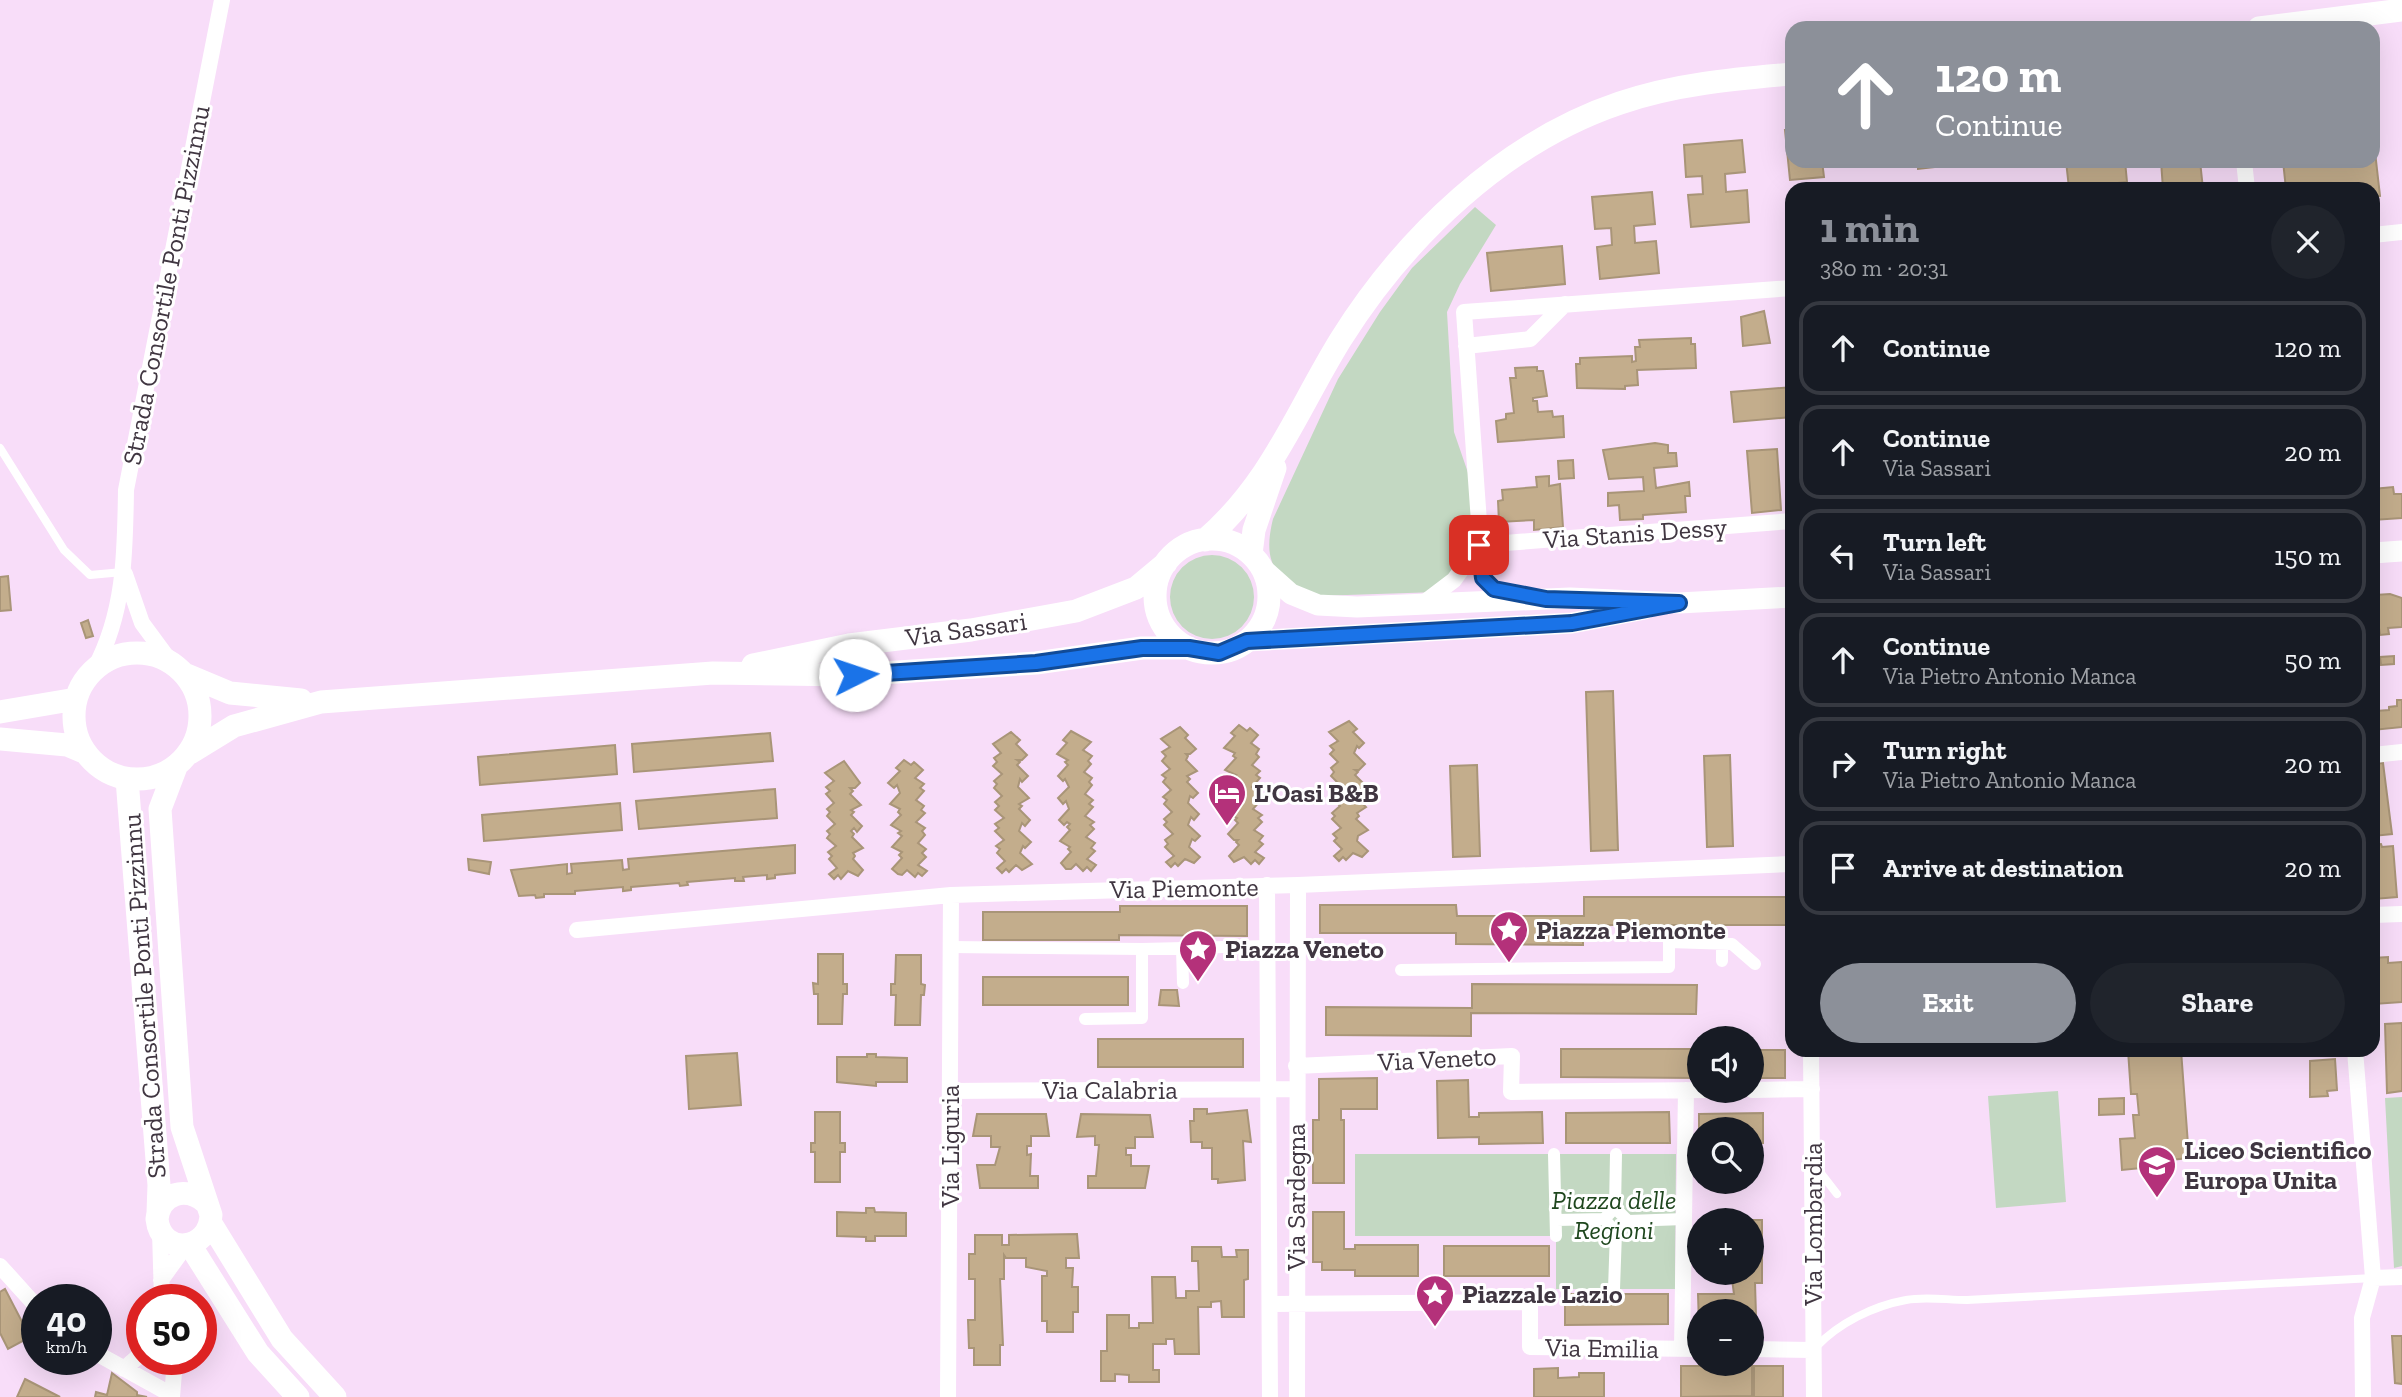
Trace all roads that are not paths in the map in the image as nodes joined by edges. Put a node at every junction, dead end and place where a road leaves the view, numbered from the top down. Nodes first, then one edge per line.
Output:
1 (222, 0) edge
2 (2402, 10) edge
3 (2315, 21) edge
4 (1785, 75) edge
5 (2402, 232) edge
6 (2380, 234) edge
7 (1785, 288) edge
8 (1565, 304) junction
9 (1466, 346) junction
10 (0, 448) edge
11 (1282, 449) junction
12 (1785, 522) edge
13 (1205, 540) junction
14 (1479, 545) junction
15 (2402, 551) edge
16 (2380, 553) edge
17 (1257, 562) junction
18 (1166, 563) junction
19 (125, 572) junction
20 (1785, 597) edge
21 (1546, 599) junction
22 (1679, 603) junction
23 (1420, 605) junction
24 (1247, 641) junction
25 (1189, 648) junction
26 (95, 668) junction
27 (178, 668) junction
28 (713, 673) junction
29 (76, 699) junction
30 (321, 702) junction
31 (0, 712) edge
32 (0, 739) edge
33 (86, 752) junction
34 (2402, 752) edge
35 (2380, 754) edge
36 (183, 760) junction
37 (127, 779) junction
38 (1785, 864) edge
39 (1298, 885) junction
40 (1267, 886) junction
41 (951, 895) junction
42 (2402, 914) edge
43 (2380, 915) edge
44 (577, 930) dead end
45 (1722, 944) junction
46 (1268, 946) junction
47 (951, 947) junction
48 (1182, 948) junction
49 (1142, 949) junction
50 (1722, 961) dead end
51 (1755, 964) dead end
52 (1401, 970) dead end
53 (1183, 984) dead end
54 (1085, 1019) dead end
55 (1811, 1057) edge
56 (2356, 1057) edge
57 (1296, 1066) junction
58 (1270, 1089) junction
59 (1296, 1089) junction
60 (1812, 1089) junction
61 (1686, 1090) joint
62 (1764, 1090) edge
63 (950, 1091) junction
64 (1554, 1154) dead end
65 (1616, 1154) dead end
66 (1812, 1161) junction
67 (1837, 1194) dead end
68 (1615, 1208) junction
69 (208, 1212) junction
70 (1604, 1219) junction
71 (1684, 1219) junction
72 (1556, 1220) junction
73 (1628, 1221) junction
74 (159, 1222) junction
75 (1616, 1232) junction
76 (1556, 1236) dead end
77 (184, 1246) junction
78 (0, 1266) edge
79 (2402, 1277) edge
80 (2372, 1278) junction
81 (161, 1280) junction
82 (161, 1284) edge
83 (21, 1289) edge
84 (1615, 1289) dead end
85 (1270, 1304) junction
86 (1297, 1304) junction
87 (1682, 1349) junction
88 (1687, 1349) edge
89 (1764, 1349) edge
90 (1813, 1350) junction
91 (112, 1362) edge
92 (124, 1369) joint
93 (174, 1375) edge
94 (172, 1396) edge
95 (298, 1397) edge
96 (335, 1397) edge
97 (948, 1397) edge
98 (1270, 1397) edge
99 (1297, 1397) edge
100 (1814, 1397) edge
101 (2363, 1397) edge

1 - 19 street, Strada Consortile Ponti Pizzinnu
2 - 3 main road
4 - 11 main road
5 - 6 street
7 - 8 street
8 - 9 street
8 - 9 street
9 - 14 street
10 - 19 lane
11 - 13 main road
11 - 17 main road
12 - 14 street, Via Stanis Dessy
13 - 17 main road
13 - 18 main road
14 - 21 street
14 - 23 street
15 - 16 street
17 - 23 street
17 - 24 main road
18 - 25 main road
18 - 28 main road, Via Sassari
19 - 26 street, Strada Consortile Ponti Pizzinnu
19 - 27 street, Strada Consortile Ponti Pizzinnu
20 - 22 street
21 - 22 street
21 - 23 street
22 - 24 street
24 - 25 main road
25 - 28 main road, Via Sassari
26 - 27 main road
26 - 29 main road
27 - 30 main road, Via Sassari
27 - 36 main road
28 - 30 main road, Via Sassari
29 - 31 main road
29 - 33 main road
30 - 36 main road, Via Sassari
32 - 33 main road
33 - 37 main road
34 - 35 street
36 - 37 main road
36 - 69 main road, Strada Consortile Ponti Pizzinnu
37 - 74 main road, Strada Consortile Ponti Pizzinnu
38 - 39 street, Via Piemonte
39 - 40 street, Via Piemonte
39 - 57 street, Via Sardegna
40 - 41 street, Via Piemonte
40 - 46 street, Via Sardegna
41 - 44 street, Via Piemonte
41 - 47 street, Via Liguria
42 - 43 street
45 - 50 street
45 - 51 street
45 - 52 street
46 - 48 street
46 - 58 street, Via Sardegna
47 - 49 street
47 - 63 street, Via Liguria
48 - 49 street
48 - 53 street
49 - 54 street
55 - 60 street, Via Lombardia
56 - 80 street
57 - 59 street, Via Sardegna
57 - 61 street, Via Veneto
58 - 59 street, Via Sardegna
58 - 63 street, Via Calabria
58 - 85 street, Via Sardegna
59 - 86 street, Via Sardegna
60 - 62 street
60 - 66 street, Via Lombardia
61 - 71 street
63 - 97 street, Via Liguria
64 - 72 street
65 - 68 street
66 - 67 lane
66 - 90 street, Via Lombardia
68 - 70 street
68 - 73 street
69 - 74 main road
69 - 77 main road
69 - 96 main road, Strada Consortile Ponti Pizzinnu
70 - 72 street
70 - 75 street
71 - 73 street
71 - 87 street
72 - 76 street
73 - 75 street
74 - 77 main road
74 - 81 street
75 - 84 street
77 - 81 street
77 - 95 main road
78 - 83 street
79 - 80 street
80 - 90 lane
80 - 101 street
81 - 82 street
85 - 86 street, Via Sardegna
85 - 98 street, Via Sardegna
86 - 87 street, Via Emilia
86 - 99 street, Via Sardegna
87 - 88 street, Via Emilia
89 - 90 street
90 - 100 street, Via Lombardia
91 - 92 street
92 - 94 street
93 - 94 street

